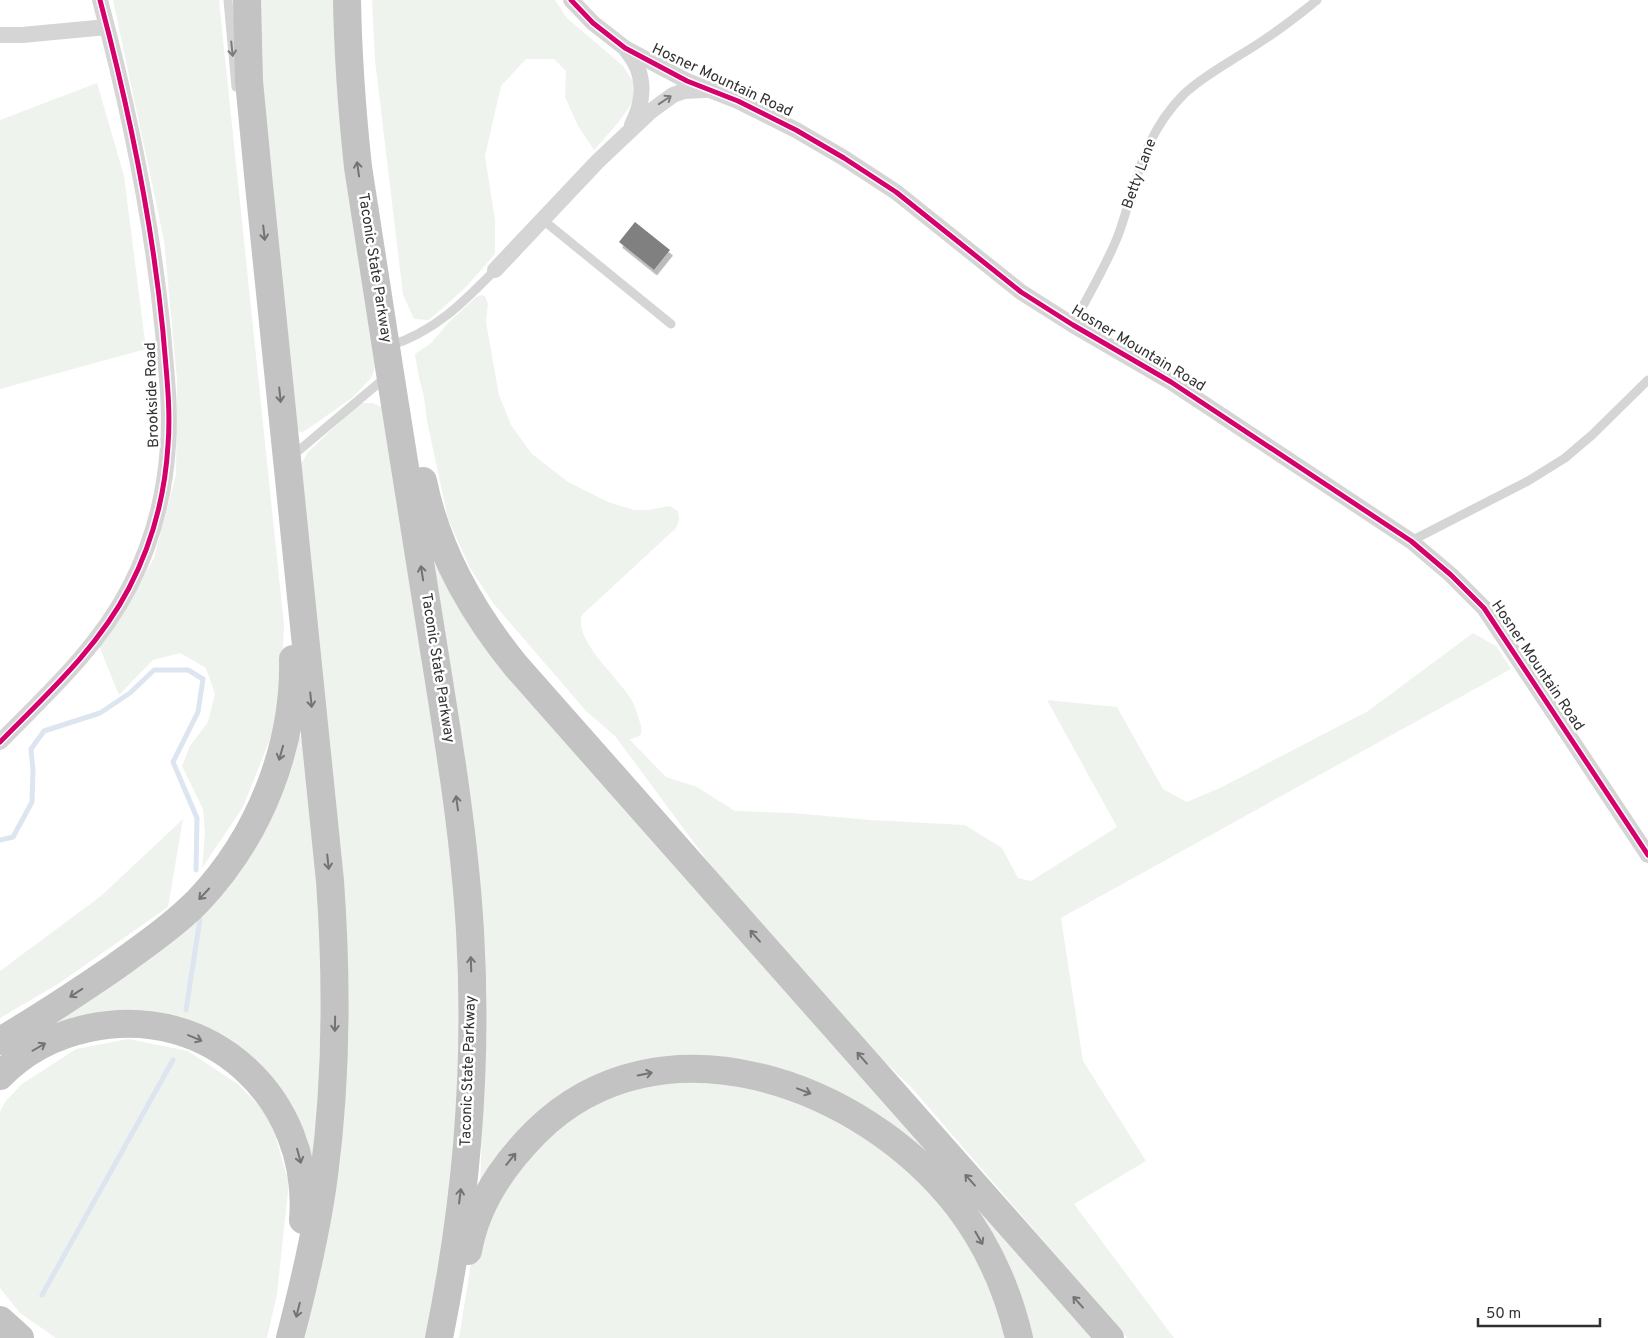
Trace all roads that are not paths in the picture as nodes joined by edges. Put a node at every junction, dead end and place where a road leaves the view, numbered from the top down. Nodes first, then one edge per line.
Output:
1 (100, 0) edge
2 (228, 0) edge
3 (247, 0) edge
4 (347, 0) edge
5 (571, 0) edge
6 (1317, 0) edge
7 (107, 27) junction
8 (0, 35) edge
9 (625, 48) junction
10 (710, 91) junction
11 (238, 99) dead end
12 (628, 132) junction
13 (247, 151) dead end
14 (259, 185) junction
15 (542, 220) junction
16 (495, 270) joint
17 (671, 324) dead end
18 (1072, 325) junction
19 (388, 360) junction
20 (1648, 380) edge
21 (287, 460) junction
22 (1411, 541) junction
23 (0, 742) edge
24 (1648, 855) edge
25 (0, 1042) edge
26 (0, 1076) edge
27 (305, 1282) junction
28 (447, 1297) junction
29 (0, 1320) edge
30 (20, 1338) edge
31 (290, 1338) edge
32 (439, 1338) edge
33 (1019, 1338) edge
34 (1110, 1338) edge

1 - 7 street, Brookside Road
2 -> 11 lane
3 - 14 highway
19 -> 4 highway, Taconic State Parkway
5 - 9 street, Hosner Mountain Road
6 - 18 lane, Betty Lane
7 - 8 street
7 - 23 street, Brookside Road
9 - 10 street, Hosner Mountain Road
9 - 12 street
12 -> 10 street
10 - 18 street, Hosner Mountain Road
12 - 15 street
13 - 14 lane
14 -> 21 highway
15 - 16 street
15 - 17 lane
16 - 19 lane
18 - 22 street, Hosner Mountain Road
19 - 21 lane
28 -> 19 highway, Taconic State Parkway
34 -> 19 highway
20 - 22 lane
21 -> 25 highway
21 -> 27 highway
22 - 24 street, Hosner Mountain Road
26 -> 27 highway
27 -> 31 highway
28 - 32 highway, Taconic State Parkway
28 -> 33 highway
29 - 30 highway

